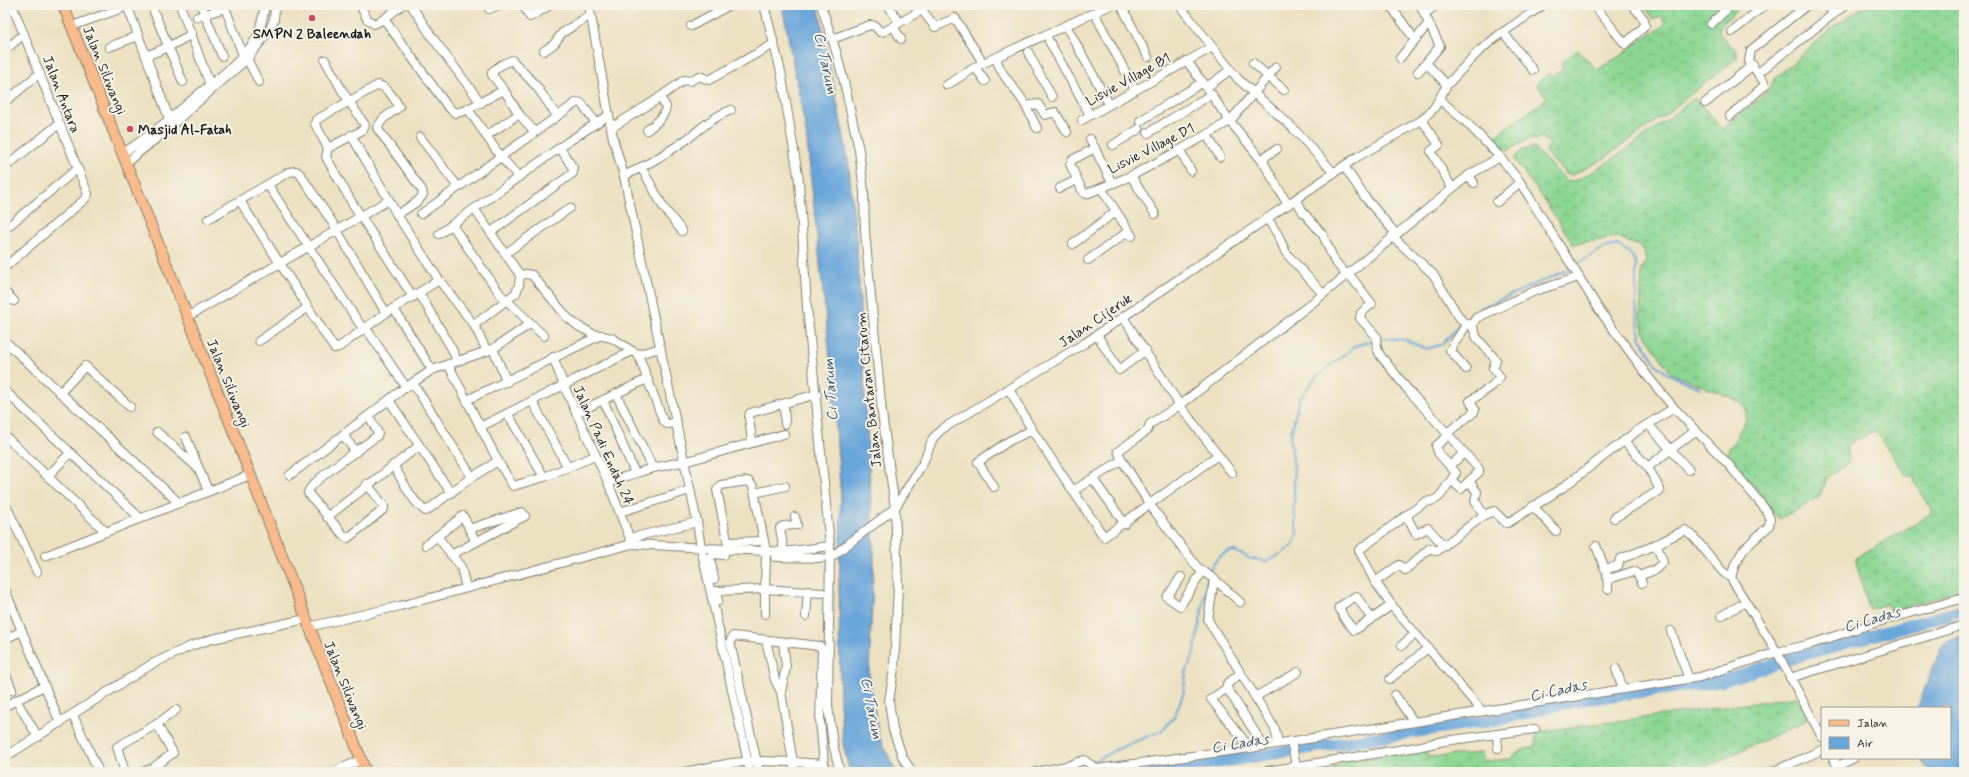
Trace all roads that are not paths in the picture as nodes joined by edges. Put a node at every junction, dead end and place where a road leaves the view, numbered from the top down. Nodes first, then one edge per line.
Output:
1 (12, 5) edge
2 (63, 5) edge
3 (180, 5) edge
4 (201, 5) edge
5 (265, 5) edge
6 (275, 5) edge
7 (360, 5) edge
8 (402, 5) edge
9 (412, 5) edge
10 (498, 5) edge
11 (550, 5) edge
12 (598, 5) edge
13 (730, 5) edge
14 (764, 5) edge
15 (888, 5) edge
16 (1111, 5) edge
17 (1179, 5) edge
18 (1390, 5) edge
19 (1420, 5) edge
20 (1437, 5) edge
21 (1543, 5) edge
22 (1594, 5) edge
23 (1632, 5) edge
24 (1731, 5) edge
25 (1765, 5) edge
26 (1807, 5) edge
27 (1827, 5) edge
28 (1845, 5) edge
29 (128, 6) edge
30 (527, 6) edge
31 (824, 6) edge
32 (224, 7) edge
33 (1122, 7) dead end
34 (489, 9) dead end
35 (590, 10) edge
36 (154, 12) dead end
37 (1424, 14) junction
38 (1834, 14) junction
39 (201, 15) junction
40 (1097, 18) dead end
41 (384, 19) junction
42 (896, 24) junction
43 (1429, 24) junction
44 (1711, 24) dead end
45 (72, 26) junction
46 (691, 26) dead end
47 (1069, 31) dead end
48 (1503, 32) junction
49 (1732, 32) dead end
50 (24, 34) junction
51 (192, 34) junction
52 (138, 36) junction
53 (832, 39) junction
54 (901, 39) dead end
55 (1415, 40) junction
56 (1049, 41) dead end
57 (774, 44) junction
58 (109, 47) dead end
59 (168, 47) junction
60 (1210, 49) dead end
61 (5, 50) edge
62 (544, 51) dead end
63 (1028, 52) dead end
64 (146, 56) junction
65 (222, 56) dead end
66 (245, 57) junction
67 (1148, 57) dead end
68 (996, 58) junction
69 (1400, 58) dead end
70 (325, 60) dead end
71 (1187, 61) junction
72 (1253, 62) dead end
73 (983, 63) junction
74 (1426, 63) junction
75 (1753, 65) junction
76 (975, 67) junction
77 (1276, 67) dead end
78 (1533, 70) dead end
79 (1418, 72) dead end
80 (40, 73) junction
81 (1226, 73) dead end
82 (1758, 73) junction
83 (1268, 76) junction
84 (985, 81) dead end
85 (183, 82) dead end
86 (259, 82) dead end
87 (1205, 84) junction
88 (210, 85) junction
89 (1447, 85) junction
90 (947, 86) dead end
91 (504, 90) junction
92 (1135, 90) junction
93 (1284, 90) dead end
94 (1253, 93) junction
95 (1212, 94) junction
96 (660, 97) junction
97 (1052, 97) dead end
98 (1440, 100) junction
99 (5, 102) edge
100 (350, 102) junction
101 (481, 103) junction
102 (1705, 103) dead end
103 (1109, 104) junction
104 (1026, 106) junction
105 (468, 109) junction
106 (731, 110) dead end
107 (519, 114) junction
108 (609, 115) junction
109 (1045, 115) junction
110 (1090, 115) junction
111 (557, 116) junction
112 (1730, 116) dead end
113 (170, 120) junction
114 (1033, 120) junction
115 (1082, 120) dead end
116 (1422, 120) junction
117 (1140, 121) dead end
118 (1230, 121) junction
119 (596, 123) junction
120 (59, 124) junction
121 (611, 128) junction
122 (1037, 128) dead end
123 (1139, 129) dead end
124 (647, 130) dead end
125 (534, 131) junction
126 (1067, 132) dead end
127 (1148, 133) dead end
128 (351, 135) junction
129 (1207, 135) junction
130 (486, 136) junction
131 (420, 137) dead end
132 (1090, 139) dead end
133 (1113, 145) dead end
134 (328, 148) junction
135 (560, 148) junction
136 (1095, 148) junction
137 (1278, 149) dead end
138 (1180, 150) junction
139 (500, 156) junction
140 (125, 157) junction
141 (1220, 157) dead end
142 (1500, 157) junction
143 (1263, 162) junction
144 (1344, 166) junction
145 (5, 167) edge
146 (641, 168) junction
147 (77, 169) junction
148 (1191, 171) dead end
149 (1334, 173) junction
150 (1469, 175) junction
151 (624, 176) junction
152 (1131, 176) junction
153 (519, 178) junction
154 (1077, 180) junction
155 (1520, 182) junction
156 (1112, 183) junction
157 (1474, 183) dead end
158 (268, 185) junction
159 (458, 187) junction
160 (1060, 188) dead end
161 (1101, 188) junction
162 (1452, 188) junction
163 (1296, 199) junction
164 (389, 200) junction
165 (240, 201) junction
166 (1497, 202) dead end
167 (1288, 204) junction
168 (570, 208) dead end
169 (475, 210) junction
170 (1115, 212) junction
171 (421, 214) dead end
172 (1155, 214) dead end
173 (397, 215) junction
174 (361, 216) junction
175 (1267, 218) junction
176 (208, 219) dead end
177 (452, 225) junction
178 (5, 229) edge
179 (337, 230) junction
180 (682, 231) dead end
181 (491, 232) junction
182 (439, 234) dead end
183 (1394, 235) junction
184 (1073, 244) dead end
185 (310, 247) junction
186 (506, 253) junction
187 (1088, 260) dead end
188 (281, 263) junction
189 (5, 267) edge
190 (1347, 274) junction
191 (520, 275) junction
192 (1578, 276) junction
193 (439, 280) junction
194 (5, 292) edge
195 (1323, 294) junction
196 (416, 295) junction
197 (14, 301) dead end
198 (506, 301) junction
199 (307, 308) junction
200 (394, 309) junction
201 (386, 313) junction
202 (1123, 316) junction
203 (188, 317) junction
204 (1466, 323) junction
205 (530, 324) junction
206 (474, 325) junction
207 (364, 328) junction
208 (601, 335) junction
209 (1097, 335) junction
210 (544, 336) dead end
211 (259, 341) dead end
212 (8, 344) dead end
213 (661, 348) junction
214 (490, 350) junction
215 (1146, 350) junction
216 (635, 353) junction
217 (553, 357) junction
218 (457, 361) junction
219 (448, 364) junction
220 (1466, 369) dead end
221 (432, 370) junction
222 (647, 379) junction
223 (507, 382) junction
224 (410, 385) junction
225 (564, 386) junction
226 (1009, 389) junction
227 (5, 391) edge
228 (60, 393) junction
229 (616, 394) junction
230 (817, 394) junction
231 (389, 400) junction
232 (467, 400) junction
233 (603, 400) junction
234 (532, 401) junction
235 (784, 404) junction
236 (1180, 405) junction
237 (130, 407) dead end
238 (1674, 408) junction
239 (576, 413) junction
240 (508, 414) junction
241 (369, 416) junction
242 (677, 423) junction
243 (785, 424) dead end
244 (1648, 424) junction
245 (480, 427) junction
246 (1032, 430) junction
247 (1695, 431) junction
248 (157, 432) dead end
249 (784, 434) dead end
250 (1448, 434) junction
251 (342, 435) junction
252 (5, 436) edge
253 (186, 437) dead end
254 (1624, 441) junction
255 (752, 442) junction
256 (419, 446) junction
257 (1670, 450) junction
258 (356, 452) junction
259 (70, 453) junction
260 (1464, 453) junction
261 (1218, 455) junction
262 (595, 456) junction
263 (1122, 460) junction
264 (498, 461) junction
265 (684, 462) junction
266 (393, 465) junction
267 (567, 466) junction
268 (1450, 466) junction
269 (1648, 467) junction
270 (653, 468) junction
271 (199, 469) junction
272 (1688, 470) dead end
273 (1232, 473) dead end
274 (635, 474) junction
275 (250, 475) junction
276 (290, 475) dead end
277 (48, 476) junction
278 (472, 477) junction
279 (544, 477) junction
280 (1093, 479) junction
281 (1451, 480) junction
282 (1469, 481) junction
283 (608, 482) junction
284 (367, 484) junction
285 (786, 486) dead end
286 (994, 487) dead end
287 (690, 490) junction
288 (208, 491) junction
289 (1073, 492) junction
290 (451, 493) junction
291 (755, 493) junction
292 (5, 503) edge
293 (179, 503) junction
294 (1150, 504) junction
295 (1533, 506) junction
296 (892, 511) junction
297 (620, 512) junction
298 (1406, 515) junction
299 (1484, 515) junction
300 (327, 517) junction
301 (795, 517) dead end
302 (140, 518) junction
303 (1614, 518) dead end
304 (698, 522) junction
305 (1125, 524) junction
306 (469, 529) junction
307 (1556, 531) dead end
308 (106, 532) junction
309 (437, 536) junction
310 (631, 541) junction
311 (764, 541) junction
312 (476, 542) junction
313 (1656, 544) junction
314 (426, 546) dead end
315 (728, 546) junction
316 (830, 546) junction
317 (1444, 546) junction
318 (1596, 546) dead end
319 (701, 548) junction
320 (713, 552) junction
321 (784, 552) junction
322 (766, 554) junction
323 (451, 555) junction
324 (45, 556) dead end
325 (829, 556) junction
326 (1605, 569) junction
327 (38, 572) dead end
328 (1203, 573) junction
329 (1181, 577) dead end
330 (1609, 578) junction
331 (1731, 578) junction
332 (1213, 579) junction
333 (1375, 582) junction
334 (466, 588) junction
335 (765, 589) junction
336 (1608, 589) dead end
337 (5, 590) edge
338 (716, 591) junction
339 (808, 591) junction
340 (822, 593) dead end
341 (1964, 598) edge
342 (718, 602) dead end
343 (1240, 602) dead end
344 (1746, 602) junction
345 (1392, 606) junction
346 (14, 611) junction
347 (5, 614) edge
348 (765, 614) dead end
349 (806, 616) dead end
350 (1721, 616) dead end
351 (1372, 619) dead end
352 (307, 623) junction
353 (1964, 625) edge
354 (1671, 630) dead end
355 (22, 631) junction
356 (1415, 634) junction
357 (5, 639) edge
358 (766, 640) junction
359 (783, 642) junction
360 (1402, 645) dead end
361 (1428, 648) junction
362 (1778, 654) junction
363 (1616, 668) dead end
364 (1298, 672) dead end
365 (5, 673) edge
366 (1241, 673) junction
367 (1789, 676) junction
368 (1390, 679) dead end
369 (1688, 679) junction
370 (44, 686) junction
371 (1227, 688) junction
372 (1623, 689) junction
373 (12, 690) dead end
374 (781, 692) junction
375 (1394, 695) dead end
376 (1256, 697) junction
377 (16, 700) junction
378 (5, 706) edge
379 (176, 710) dead end
380 (1482, 711) junction
381 (73, 715) junction
382 (1414, 722) junction
383 (60, 723) junction
384 (157, 724) junction
385 (1535, 729) dead end
386 (1497, 734) junction
387 (1821, 735) edge
388 (38, 737) junction
389 (1278, 742) junction
390 (1291, 742) junction
391 (1263, 745) junction
392 (1250, 748) junction
393 (1498, 748) dead end
394 (1821, 750) edge
395 (5, 756) edge
396 (1835, 759) edge
397 (1853, 759) edge
398 (361, 760) junction
399 (756, 761) junction
400 (747, 762) junction
401 (793, 762) junction
402 (1296, 764) junction
403 (1309, 764) junction
404 (825, 768) edge
405 (1840, 769) edge
406 (154, 770) edge
407 (99, 772) edge
408 (125, 772) edge
409 (143, 772) edge
410 (333, 772) edge
411 (366, 772) edge
412 (684, 772) edge
413 (750, 772) edge
414 (758, 772) edge
415 (795, 772) edge
416 (840, 772) edge
417 (912, 772) edge
418 (1036, 772) edge
419 (1261, 772) edge
420 (1315, 772) edge
421 (1772, 772) edge

1 - 50 street, Jalan Antara
2 - 45 main road, Jalan Siliwangi
3 - 51 street
4 - 39 street
5 - 66 street
6 - 66 street
7 - 41 street
8 - 41 street
9 - 101 street
10 - 34 street
11 - 30 street
12 - 35 street
13 - 46 street
14 - 57 street
15 - 42 street
16 - 68 street
17 - 94 street
18 - 55 street
19 - 37 street
20 - 37 street
21 - 48 street, Jalan Cijeruk
22 - 23 street
24 - 44 street
25 - 49 street
26 - 75 street
27 - 38 street
28 - 38 street
29 - 45 street
29 - 52 street
31 - 53 street, Jalan Bantaran Citarum
32 - 39 street
32 - 66 street
33 - 67 street
35 - 62 street
35 - 108 street
36 - 59 street
37 - 43 street
38 - 82 street
39 - 65 street
40 - 92 street
41 - 105 street
42 - 53 street
42 - 54 street
42 - 73 street
43 - 55 street
43 - 74 street
45 - 140 main road, Jalan Siliwangi
47 - 103 street
48 - 78 street
48 - 89 street, Jalan Cijeruk
50 - 61 street
50 - 80 street, Jalan Antara
51 - 59 street
51 - 88 street
52 - 58 street
52 - 64 street
53 - 296 street, Jalan Bantaran Citarum
55 - 69 street
56 - 110 street
57 - 96 street
57 - 230 street
59 - 64 street
59 - 85 street
60 - 71 street, Lisvie Village B1
63 - 97 street
64 - 113 street
66 - 86 street
66 - 88 street
66 - 140 street
68 - 73 street
68 - 104 street
70 - 100 street
71 - 87 street
71 - 92 street, Lisvie Village B1
72 - 83 street
73 - 76 street
74 - 79 street
74 - 89 street
75 - 82 street
75 - 102 street
76 - 84 street
76 - 90 street
77 - 83 street, Lisvie Village D1
80 - 99 street
80 - 120 street, Jalan Antara
81 - 87 street
82 - 112 street
83 - 93 street
83 - 94 street, Lisvie Village D1
87 - 95 street
87 - 117 street
88 - 113 street
89 - 98 street, Jalan Cijeruk
91 - 101 street
91 - 107 street
91 - 111 street
92 - 103 street, Lisvie Village B1
94 - 118 street, Lisvie Village D1
94 - 149 street
95 - 118 street
95 - 127 street
96 - 121 street
96 - 124 street
98 - 116 street, Jalan Cijeruk
98 - 142 street
100 - 128 street
100 - 134 street
100 - 173 street
101 - 105 street
103 - 110 street, Lisvie Village B1
104 - 109 street
104 - 114 street
105 - 130 street
106 - 146 street
107 - 125 street
107 - 130 street
108 - 119 street
108 - 121 street
109 - 114 street
109 - 126 street
110 - 115 street, Lisvie Village B1
111 - 119 street
111 - 125 street
113 - 140 street
114 - 122 street
116 - 144 street, Jalan Cijeruk
116 - 162 street
118 - 129 street, Lisvie Village D1
118 - 143 street
119 - 135 street
120 - 145 street
120 - 147 street, Jalan Antara
121 - 151 street
123 - 133 street
125 - 139 street
128 - 134 street
128 - 164 street
129 - 138 street, Lisvie Village D1
129 - 141 street
130 - 139 street
131 - 159 street
132 - 136 street
134 - 174 street
135 - 153 street
135 - 181 street
136 - 154 street
136 - 156 street
137 - 143 street
138 - 148 street
138 - 152 street, Lisvie Village D1
139 - 153 street
139 - 159 street
140 - 203 main road, Jalan Siliwangi
142 - 150 street
142 - 155 street
143 - 167 street
144 - 149 street, Jalan Cijeruk
144 - 183 street
146 - 151 street
146 - 180 street
147 - 178 street
147 - 189 street, Jalan Antara
149 - 163 street, Jalan Cijeruk
150 - 157 street
150 - 162 street
151 - 213 street
152 - 156 street, Lisvie Village D1
152 - 172 street
153 - 169 street
154 - 160 street
154 - 161 street, Lisvie Village D1
155 - 166 street
155 - 192 street
156 - 161 street, Lisvie Village D1
158 - 165 street
158 - 179 street
158 - 185 street
159 - 171 street
161 - 170 street
162 - 183 street
163 - 167 street, Jalan Cijeruk
163 - 190 street
164 - 173 street
164 - 174 street
165 - 176 street
165 - 188 street
167 - 175 street, Jalan Cijeruk
168 - 186 street
169 - 177 street
169 - 181 street
170 - 184 street
170 - 187 street
173 - 193 street
174 - 179 street
174 - 196 street
175 - 195 street
175 - 202 street, Jalan Cijeruk
177 - 182 street
177 - 198 street
179 - 185 street
179 - 201 street
181 - 186 street
183 - 190 street
183 - 204 street
185 - 188 street
185 - 207 street
186 - 191 street
188 - 199 street
188 - 203 street
190 - 195 street
190 - 250 street
191 - 198 street
191 - 208 street
192 - 204 street
192 - 238 street
193 - 196 street
193 - 206 street
194 - 197 street
195 - 236 street
196 - 200 street
196 - 218 street
198 - 205 street
198 - 206 street
199 - 207 street
199 - 211 street
200 - 201 street
200 - 221 street
201 - 207 street
202 - 209 street, Jalan Cijeruk
202 - 215 street
203 - 275 main road, Jalan Siliwangi
204 - 220 street
204 - 250 street
205 - 210 street
205 - 214 street
206 - 214 street
207 - 224 street
208 - 216 street
208 - 217 street
209 - 215 street
209 - 226 street, Jalan Cijeruk
212 - 228 street
213 - 216 street
213 - 242 street
214 - 218 street
214 - 223 street
215 - 236 street
216 - 222 street
216 - 225 street
217 - 223 street
217 - 225 street, Jalan Padi Endah 24
218 - 219 street
219 - 221 street
219 - 232 street
221 - 224 street
222 - 229 street
222 - 242 street
223 - 232 street
224 - 231 street
224 - 278 street
225 - 234 street
225 - 239 street, Jalan Padi Endah 24
226 - 246 street
226 - 296 street, Jalan Cijeruk
227 - 259 street
228 - 237 street
228 - 293 street
229 - 233 street
229 - 270 street
230 - 235 street
230 - 316 street
231 - 241 street
231 - 256 street
232 - 245 street
233 - 239 street
233 - 274 street
234 - 240 street
234 - 267 street
235 - 243 street
235 - 255 street
236 - 261 street
236 - 263 street
238 - 244 street
238 - 247 street
239 - 262 street, Jalan Padi Endah 24
240 - 245 street
240 - 279 street
241 - 251 street
241 - 258 street
242 - 265 street
244 - 254 street
244 - 257 street
245 - 264 street
246 - 286 street
246 - 289 street
247 - 257 street
247 - 331 street
248 - 271 street
249 - 255 street
250 - 260 street
250 - 268 street
251 - 258 street
251 - 276 street
252 - 277 street
253 - 271 street
254 - 269 street
254 - 295 street
255 - 265 street
256 - 266 street
256 - 290 street
257 - 269 street
257 - 272 street
258 - 300 street
259 - 277 street
259 - 302 street
260 - 268 street
260 - 282 street
261 - 273 street
261 - 294 street
262 - 267 street
262 - 283 street, Jalan Padi Endah 24
263 - 280 street
263 - 294 street
264 - 278 street
264 - 279 street
265 - 270 street
265 - 287 street
266 - 284 street
266 - 290 street
267 - 279 street
268 - 281 street
269 - 303 street
270 - 274 street
271 - 288 street
274 - 283 street
275 - 288 street
275 - 352 main road, Jalan Siliwangi
277 - 308 street
278 - 290 street
280 - 289 street
280 - 305 street
281 - 282 street
281 - 298 street
282 - 299 street
283 - 297 street, Jalan Padi Endah 24
284 - 300 street
284 - 300 street
285 - 291 street
287 - 297 street
287 - 304 street
288 - 293 street
289 - 305 street
291 - 311 street
291 - 315 street
292 - 327 street
293 - 302 street
294 - 305 street
294 - 328 street
295 - 299 street
295 - 307 street
296 - 325 street
296 - 417 street, Jalan Bantaran Citarum
297 - 310 street, Jalan Padi Endah 24
298 - 317 street
298 - 333 street
299 - 317 street
301 - 321 street
302 - 308 street
304 - 310 street
304 - 319 street
306 - 309 street
306 - 312 street
306 - 312 street
308 - 324 street
309 - 314 street
309 - 323 street
310 - 319 street
310 - 334 street
311 - 315 street
311 - 322 street
312 - 323 street
313 - 326 street
313 - 330 street
313 - 331 street
315 - 320 street
315 - 322 street
316 - 321 street
316 - 325 street
317 - 333 street
318 - 326 street
319 - 320 street
319 - 400 street
320 - 322 street
320 - 338 street
321 - 322 street
322 - 325 street
322 - 335 street
323 - 334 street
325 - 416 street
326 - 330 street
328 - 329 street
328 - 332 street
330 - 336 street
331 - 344 street
332 - 343 street
332 - 366 street
333 - 345 street
334 - 352 street
335 - 338 street
335 - 339 street
335 - 348 street
337 - 346 street
338 - 342 street
339 - 340 street
339 - 349 street
341 - 362 street
344 - 350 street
344 - 362 street
345 - 351 street
345 - 356 street
346 - 347 street
346 - 355 street
352 - 381 street
352 - 398 main road, Jalan Siliwangi
353 - 367 street
354 - 369 street
355 - 357 street
355 - 370 street
356 - 360 street
356 - 361 street
358 - 359 street
358 - 374 street
358 - 399 street
359 - 374 street
359 - 404 street
361 - 368 street
361 - 380 street
362 - 367 street
362 - 369 street
363 - 372 street
364 - 376 street
365 - 373 street
366 - 371 street
366 - 376 street
367 - 387 street
369 - 372 street
370 - 377 street
370 - 383 street
371 - 391 street
371 - 392 street
372 - 380 street
374 - 401 street
375 - 382 street
376 - 389 street
377 - 378 street
377 - 388 street
379 - 384 street
380 - 382 street
381 - 383 street
381 - 407 street
382 - 390 street
383 - 388 street
384 - 406 street
384 - 408 street
385 - 386 street
386 - 393 street
386 - 403 street
388 - 395 street
389 - 390 street
389 - 391 street
390 - 402 street
391 - 392 street
392 - 418 street
394 - 421 street
396 - 405 street
397 - 405 street
398 - 410 street
398 - 411 main road, Jalan Siliwangi
399 - 400 street
399 - 401 street
399 - 414 street
400 - 412 street
400 - 413 street
401 - 404 street
401 - 415 street
402 - 403 street
402 - 419 street
403 - 420 street
406 - 409 street

